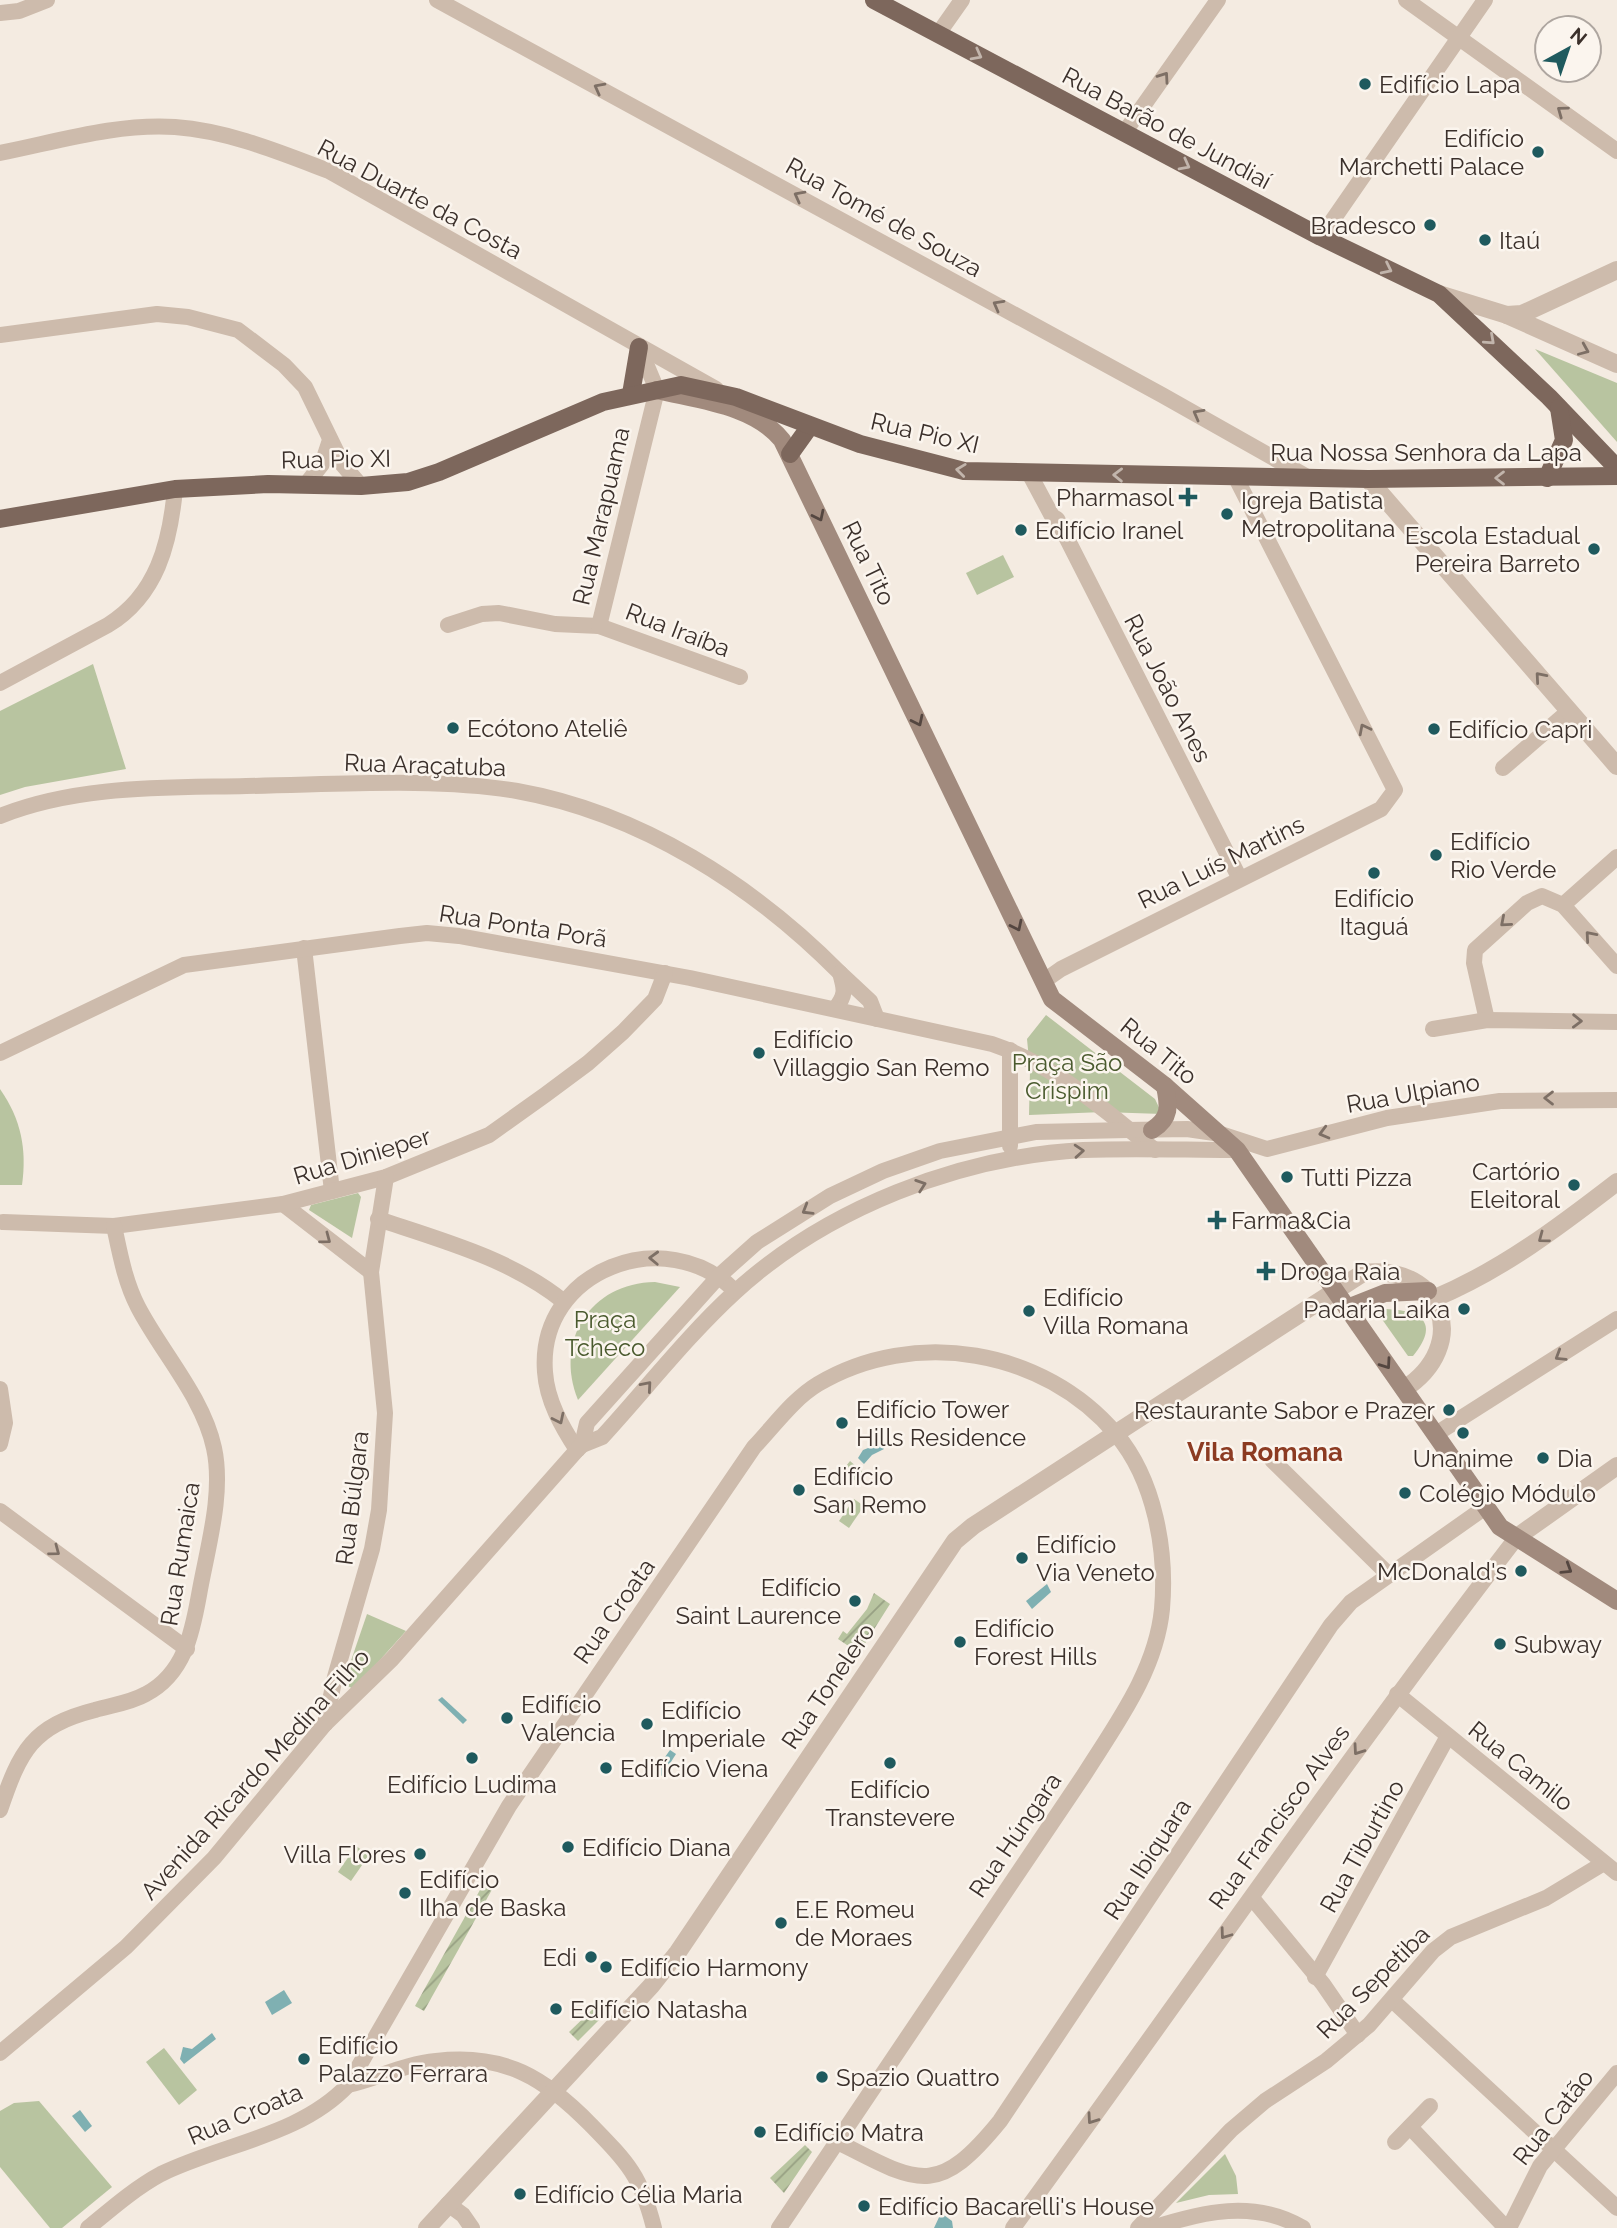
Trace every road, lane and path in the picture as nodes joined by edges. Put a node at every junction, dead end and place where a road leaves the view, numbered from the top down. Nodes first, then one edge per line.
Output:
1 (47, 0) edge
2 (437, 0) edge
3 (874, 0) edge
4 (962, 0) edge
5 (1218, 0) edge
6 (1406, 0) edge
7 (1485, 0) edge
8 (0, 13) edge
9 (938, 34) junction
10 (1458, 37) junction
11 (1125, 133) junction
12 (1617, 151) edge
13 (0, 153) edge
14 (1321, 237) junction
15 (1617, 270) edge
16 (1439, 294) junction
17 (1507, 315) junction
18 (0, 335) edge
19 (639, 347) junction
20 (1617, 364) edge
21 (657, 390) junction
22 (631, 394) junction
23 (724, 394) junction
24 (1559, 408) junction
25 (810, 426) junction
26 (330, 440) junction
27 (790, 454) junction
28 (1617, 468) edge
29 (1035, 473) junction
30 (1235, 476) junction
31 (1617, 476) edge
32 (1308, 478) junction
33 (1547, 478) junction
34 (1368, 479) junction
35 (307, 483) junction
36 (361, 486) junction
37 (175, 489) junction
38 (0, 519) edge
39 (448, 625) dead end
40 (599, 626) junction
41 (740, 677) dead end
42 (0, 683) edge
43 (1569, 711) junction
44 (1617, 766) edge
45 (1503, 768) dead end
46 (0, 816) edge
47 (1617, 857) edge
48 (1239, 877) junction
49 (1563, 905) junction
50 (304, 948) junction
51 (1617, 966) edge
52 (665, 973) junction
53 (840, 973) junction
54 (1042, 976) junction
55 (835, 1009) junction
56 (877, 1019) junction
57 (1488, 1020) junction
58 (1617, 1022) edge
59 (1433, 1028) dead end
60 (1010, 1050) junction
61 (0, 1053) edge
62 (1165, 1086) junction
63 (1617, 1100) edge
64 (1128, 1129) junction
65 (1152, 1130) junction
66 (1221, 1134) junction
67 (1008, 1136) junction
68 (1276, 1146) junction
69 (1155, 1150) junction
70 (1237, 1150) junction
71 (940, 1152) junction
72 (1012, 1159) junction
73 (883, 1171) junction
74 (386, 1177) junction
75 (946, 1177) junction
76 (1258, 1179) junction
77 (1617, 1182) edge
78 (332, 1191) junction
79 (892, 1195) junction
80 (830, 1196) junction
81 (283, 1204) junction
82 (842, 1218) junction
83 (378, 1219) junction
84 (3, 1222) dead end
85 (114, 1226) junction
86 (779, 1227) junction
87 (794, 1246) junction
88 (371, 1272) junction
89 (720, 1275) junction
90 (1335, 1291) junction
91 (735, 1292) junction
92 (1432, 1295) junction
93 (564, 1301) junction
94 (1347, 1308) junction
95 (1617, 1319) edge
96 (1404, 1388) junction
97 (0, 1389) edge
98 (1116, 1434) junction
99 (1436, 1434) junction
100 (0, 1444) edge
101 (580, 1448) junction
102 (1272, 1460) dead end
103 (1617, 1466) edge
104 (1487, 1506) junction
105 (0, 1511) edge
106 (1517, 1537) junction
107 (1388, 1574) junction
108 (1617, 1601) edge
109 (187, 1649) junction
110 (1397, 1694) junction
111 (325, 1724) junction
112 (1448, 1736) junction
113 (0, 1810) edge
114 (1611, 1868) edge
115 (1252, 1898) junction
116 (1315, 1977) junction
117 (1392, 2000) junction
118 (1358, 2035) junction
119 (0, 2053) edge
120 (1614, 2084) edge
121 (348, 2085) junction
122 (555, 2089) junction
123 (1430, 2106) dead end
124 (1410, 2127) junction
125 (836, 2141) junction
126 (1395, 2142) dead end
127 (1554, 2149) junction
128 (1166, 2197) junction
129 (448, 2203) junction
130 (1617, 2208) edge
131 (1188, 2216) junction
132 (1149, 2225) edge
133 (88, 2228) edge
134 (427, 2228) edge
135 (472, 2228) edge
136 (654, 2228) edge
137 (779, 2228) edge
138 (1013, 2228) edge
139 (1303, 2228) edge
140 (1507, 2228) edge

1 - 8 street
32 -> 2 street, Rua Tomé de Souza
3 - 9 main road, Rua Barão de Jundiaí
4 - 9 street
11 -> 5 street
6 - 10 street
7 - 10 street
9 -> 11 main road, Rua Barão de Jundiaí
12 -> 10 street
10 - 14 street
11 -> 14 main road, Rua Barão de Jundiaí
13 - 19 street, Rua Duarte da Costa
14 -> 16 main road, Rua Barão de Jundiaí
15 - 17 street
16 - 17 street
16 -> 24 main road, Rua Barão de Jundiaí
17 -> 20 street
18 - 26 street
19 - 21 street
19 - 22 main road
19 - 23 street, Rua Duarte da Costa
21 - 22 main road, Rua Pio XI
21 - 23 main road, Rua Pio XI
21 - 27 main road, Rua Pio XI
21 - 40 street, Rua Marapuama
22 - 36 main road, Rua Pio XI
23 - 25 main road, Rua Pio XI
24 - 28 main road, Rua Barão de Jundiaí
24 - 33 main road
25 - 27 main road
29 -> 25 main road, Rua Pio XI
26 - 35 street
26 - 36 street
27 -> 54 main road, Rua Tito
30 -> 29 main road, Rua Pio XI
29 - 48 street, Rua João Anes
30 - 32 main road, Rua Nossa Senhora da Lapa
48 -> 30 street, Rua Luís Martins
31 - 33 main road, Rua Nossa Senhora da Lapa
32 - 34 main road, Rua Nossa Senhora da Lapa
33 -> 34 main road, Rua Nossa Senhora da Lapa
43 -> 34 street
35 - 36 main road, Rua Pio XI
35 - 37 main road, Rua Pio XI
37 - 38 main road, Rua Pio XI
37 - 42 street
39 - 40 street, Rua Marapuama
40 - 41 street, Rua Iraíba
43 - 44 street
43 - 45 street
46 - 53 street, Rua Araçatuba
47 - 49 street
48 - 54 street, Rua Luís Martins
51 -> 49 street
49 -> 57 street
50 - 52 street, Rua Ponta Porã
50 - 61 street, Rua Ponta Porã
50 - 78 street
52 - 55 street, Rua Ponta Porã
52 - 74 street, Rua Dinieper
53 - 55 street
53 - 56 street, Rua Araçatuba
54 - 62 main road, Rua Tito
55 - 56 street, Rua Ponta Porã
56 - 60 street, Rua Ponta Porã
57 -> 58 street
57 - 59 street
60 - 64 street
60 - 67 street
62 - 65 main road
62 - 66 main road, Rua Tito
63 -> 68 street, Rua Ulpiano
64 - 65 street
64 - 67 street
64 - 69 street
65 - 66 street
66 - 68 street, Rua Ulpiano
66 - 70 main road, Rua Tito
67 - 71 street, Avenida Ricardo Medina Filho
67 - 72 street
68 - 76 street
69 - 70 street
72 -> 69 street
70 - 76 main road, Rua Tito
71 - 73 street, Avenida Ricardo Medina Filho
71 - 75 street
72 - 75 street, Avenida Ricardo Medina Filho
73 - 79 street
73 - 80 street, Avenida Ricardo Medina Filho
74 - 78 street, Rua Dinieper
74 - 83 street, Rua Búlgara
79 -> 75 street, Avenida Ricardo Medina Filho
76 - 90 main road, Rua Tito
77 -> 92 street
78 - 81 street, Rua Dinieper
79 - 82 street, Avenida Ricardo Medina Filho
80 - 82 street
80 -> 86 street, Avenida Ricardo Medina Filho
81 - 85 street, Rua Dinieper
81 -> 88 street
82 - 87 street, Avenida Ricardo Medina Filho
83 - 88 street, Rua Búlgara
83 - 93 street
84 - 85 street, Rua Dinieper
85 - 109 street, Rua Rumaica
86 - 87 street
86 - 89 street, Avenida Ricardo Medina Filho
87 - 91 street, Avenida Ricardo Medina Filho
88 - 111 street, Rua Búlgara
89 - 91 street
89 -> 93 street
89 - 101 street, Avenida Ricardo Medina Filho
90 - 92 street, Rua Tonelero
90 - 94 main road, Rua Tito
90 - 98 street, Rua Tonelero
101 -> 91 street, Avenida Ricardo Medina Filho
92 - 94 main road
92 - 96 street
93 -> 101 street
94 -> 96 main road, Rua Tito
95 -> 99 street
96 - 99 main road, Rua Tito
97 - 100 street
98 - 121 street, Rua Croata
98 - 122 street, Rua Tonelero
98 - 125 street, Rua Húngara
99 - 104 main road, Rua Tito
101 - 111 street, Avenida Ricardo Medina Filho
102 - 107 street
103 - 106 street, Rua Francisco Alves
104 - 106 main road, Rua Tito
104 - 107 street, Rua Ibiquara
105 -> 109 street
106 -> 108 main road, Rua Tito
106 - 110 street, Rua Francisco Alves
107 - 125 street, Rua Ibiquara
109 - 113 street, Rua Rumaica
110 - 112 street, Rua Camilo
110 -> 115 street, Rua Francisco Alves
111 - 119 street, Avenida Ricardo Medina Filho
112 - 114 street, Rua Camilo
112 - 116 street, Rua Tiburtino
114 - 117 street, Rua Sepetiba
115 - 116 street
115 -> 138 street, Rua Francisco Alves
116 - 118 street
117 - 118 street, Rua Sepetiba
117 - 127 street
118 - 128 street, Rua Sepetiba
120 - 127 street, Rua Catão
121 - 122 street
121 - 133 street, Rua Croata
122 - 129 street, Rua Tonelero
122 - 136 street
123 - 124 street
124 - 126 street
124 - 140 street
125 - 137 street, Rua Húngara
127 - 130 street
127 - 140 street, Rua Catão
128 - 131 street
128 - 132 street, Rua Sepetiba
129 - 134 street, Rua Tonelero
129 - 135 street
131 - 132 street
131 - 139 street

